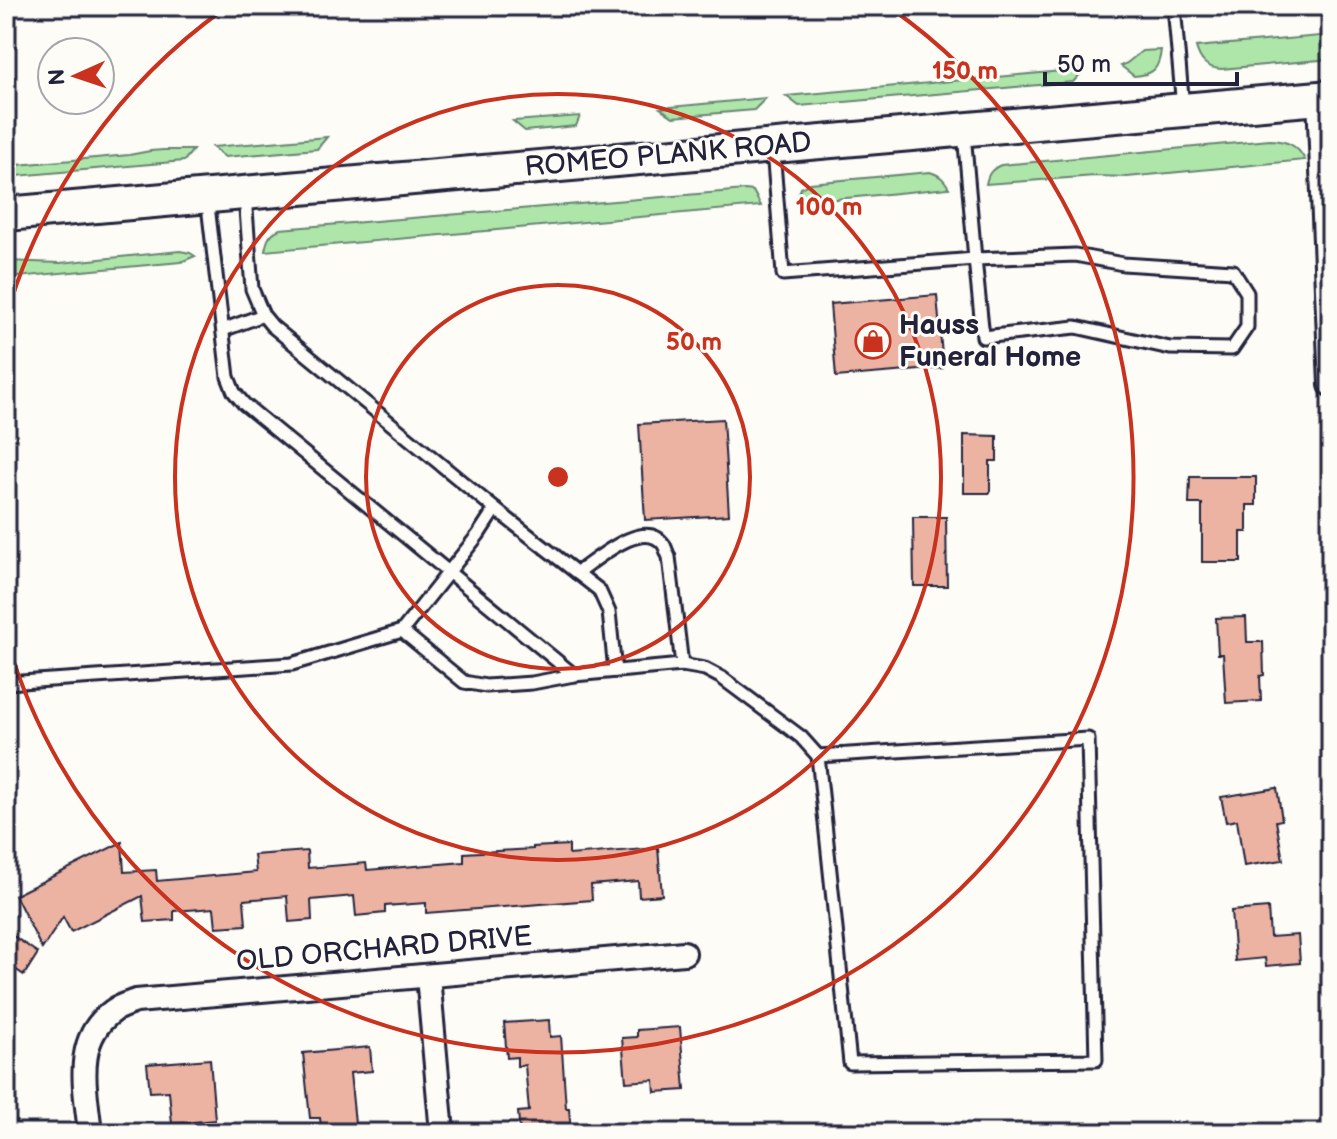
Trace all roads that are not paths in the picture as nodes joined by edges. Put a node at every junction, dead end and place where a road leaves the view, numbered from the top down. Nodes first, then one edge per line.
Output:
1 (1174, 6) edge
2 (1325, 97) edge
3 (1183, 109) junction
4 (964, 130) junction
5 (773, 146) junction
6 (245, 193) junction
7 (207, 196) junction
8 (6, 214) edge
9 (975, 259) junction
10 (263, 315) junction
11 (223, 330) junction
12 (1331, 385) edge
13 (495, 509) junction
14 (449, 572) junction
15 (577, 573) junction
16 (402, 631) junction
17 (682, 665) junction
18 (615, 671) junction
19 (574, 675) junction
20 (6, 683) edge
21 (818, 756) junction
22 (684, 953) dead end
23 (428, 976) junction
24 (90, 1133) edge
25 (442, 1133) edge

1 - 3 lane
2 - 3 main road, ROMEO PLANK ROAD
2 - 12 street
3 - 4 main road, ROMEO PLANK ROAD
4 - 5 main road, ROMEO PLANK ROAD
4 - 9 lane
5 - 6 main road, ROMEO PLANK ROAD
5 - 9 lane
6 - 7 main road, ROMEO PLANK ROAD
6 - 10 lane
7 - 8 main road, ROMEO PLANK ROAD
7 - 11 lane
9 - 9 lane
10 - 11 lane
10 - 13 lane
11 - 14 lane
13 - 14 lane
13 - 15 lane
14 - 16 lane
14 - 19 lane
15 - 17 lane
15 - 18 lane
16 - 19 lane
16 - 20 lane
17 - 18 lane
17 - 21 lane
18 - 19 lane
21 - 21 lane
22 - 23 street, OLD ORCHARD DRIVE
23 - 24 street, OLD ORCHARD DRIVE
23 - 25 street

